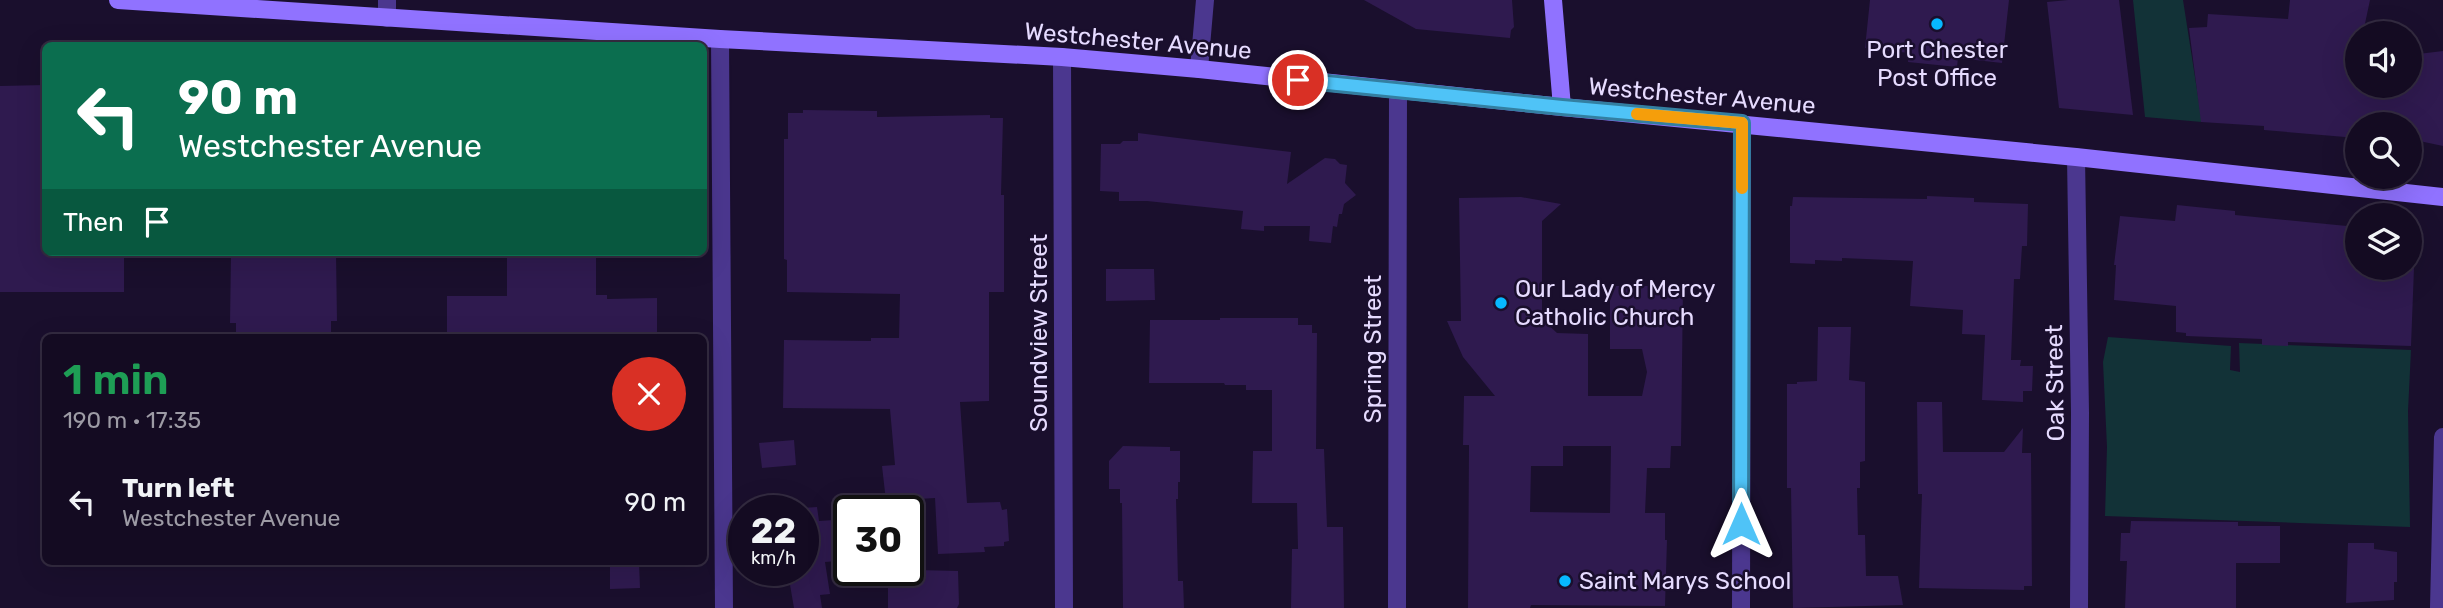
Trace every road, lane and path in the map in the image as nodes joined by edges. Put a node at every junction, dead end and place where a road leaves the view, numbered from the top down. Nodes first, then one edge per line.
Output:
1 (118, 0) edge
2 (387, 0) edge
3 (1205, 0) edge
4 (1553, 0) edge
5 (387, 18) junction
6 (720, 39) junction
7 (1062, 57) junction
8 (1199, 69) junction
9 (1398, 91) junction
10 (1562, 107) junction
11 (1742, 123) junction
12 (2076, 157) junction
13 (2443, 197) edge
14 (2443, 437) edge
15 (724, 608) edge
16 (1064, 608) edge
17 (1397, 608) edge
18 (1741, 608) edge
19 (2079, 608) edge
20 (2439, 608) edge

1 - 5 main road, Westchester Avenue
2 - 5 street
3 - 8 street
4 - 10 main road
5 - 6 main road, Westchester Avenue
6 - 7 main road, Westchester Avenue
6 - 15 street
7 - 8 main road, Westchester Avenue
7 - 16 street, Soundview Street
8 - 9 main road, Westchester Avenue
9 - 10 main road, Westchester Avenue
9 - 17 street, Spring Street
10 - 11 main road, Westchester Avenue
11 - 12 main road, Westchester Avenue
11 - 18 street
12 - 13 main road, Westchester Avenue
12 - 19 street, Oak Street
14 - 20 street

